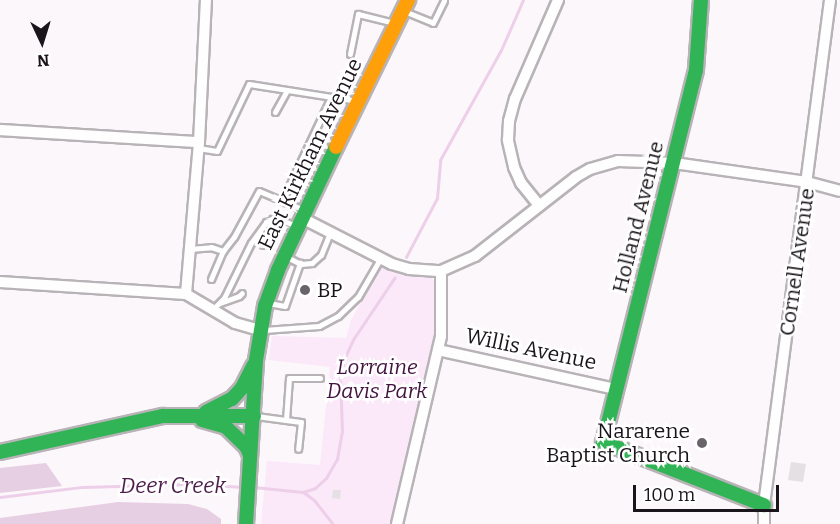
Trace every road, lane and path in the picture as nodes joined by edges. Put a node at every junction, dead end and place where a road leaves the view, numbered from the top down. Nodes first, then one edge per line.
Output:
1 (206, 0) edge
2 (444, 0) edge
3 (558, 0) edge
4 (701, 0) edge
5 (830, 0) edge
6 (403, 11) edge
7 (350, 54) dead end
8 (287, 90) junction
9 (331, 97) junction
10 (359, 101) junction
11 (275, 112) dead end
12 (0, 130) edge
13 (198, 145) junction
14 (674, 163) junction
15 (807, 182) junction
16 (840, 191) edge
17 (282, 201) junction
18 (538, 204) junction
19 (272, 219) junction
20 (302, 219) junction
21 (330, 233) junction
22 (263, 245) dead end
23 (189, 249) junction
24 (223, 250) junction
25 (284, 256) junction
26 (380, 259) junction
27 (300, 263) junction
28 (441, 271) junction
29 (212, 279) dead end
30 (0, 282) edge
31 (242, 293) dead end
32 (186, 294) junction
33 (266, 303) junction
34 (216, 306) junction
35 (259, 330) junction
36 (438, 350) junction
37 (256, 360) junction
38 (320, 378) dead end
39 (615, 389) junction
40 (200, 414) junction
41 (163, 416) junction
42 (254, 416) junction
43 (286, 420) junction
44 (298, 449) dead end
45 (0, 452) edge
46 (250, 455) junction
47 (764, 505) junction
48 (246, 524) edge
49 (397, 524) edge
50 (764, 524) edge

1 - 13 street
2 - 6 lane
3 - 18 street
4 - 14 street, Holland Avenue
5 - 15 street, Cornell Avenue
6 - 7 lane
6 - 10 street, East Kirkham Avenue
8 - 9 lane
8 - 11 lane
8 - 13 lane
9 - 10 lane
9 - 17 lane
10 - 20 street, East Kirkham Avenue
12 - 13 street
13 - 23 street
14 - 15 street
14 - 18 street
14 - 39 street, Holland Avenue
15 - 16 street
15 - 47 street, Cornell Avenue
17 - 20 lane
17 - 24 lane
18 - 28 street
19 - 20 lane
19 - 22 lane
19 - 34 lane
20 - 21 street
20 - 25 street, East Kirkham Avenue
21 - 26 street
21 - 27 lane
23 - 24 lane
23 - 32 street
24 - 29 lane
25 - 27 lane
25 - 33 street, East Kirkham Avenue
26 - 28 street
26 - 35 lane
27 - 33 lane
28 - 36 street
30 - 32 street
31 - 34 lane
32 - 34 street
33 - 35 street, East Kirkham Avenue
34 - 35 street
35 - 37 street, East Kirkham Avenue
36 - 39 street, Willis Avenue
36 - 49 street
37 - 40 street
37 - 42 street, East Kirkham Avenue
38 - 43 lane
39 - 47 street, Holland Avenue
40 - 41 street
40 - 42 street
41 - 45 street
41 - 46 street
42 - 43 lane
42 - 46 street, East Kirkham Avenue
43 - 44 lane
46 - 48 street, East Kirkham Avenue
47 - 50 street, Cornell Avenue

